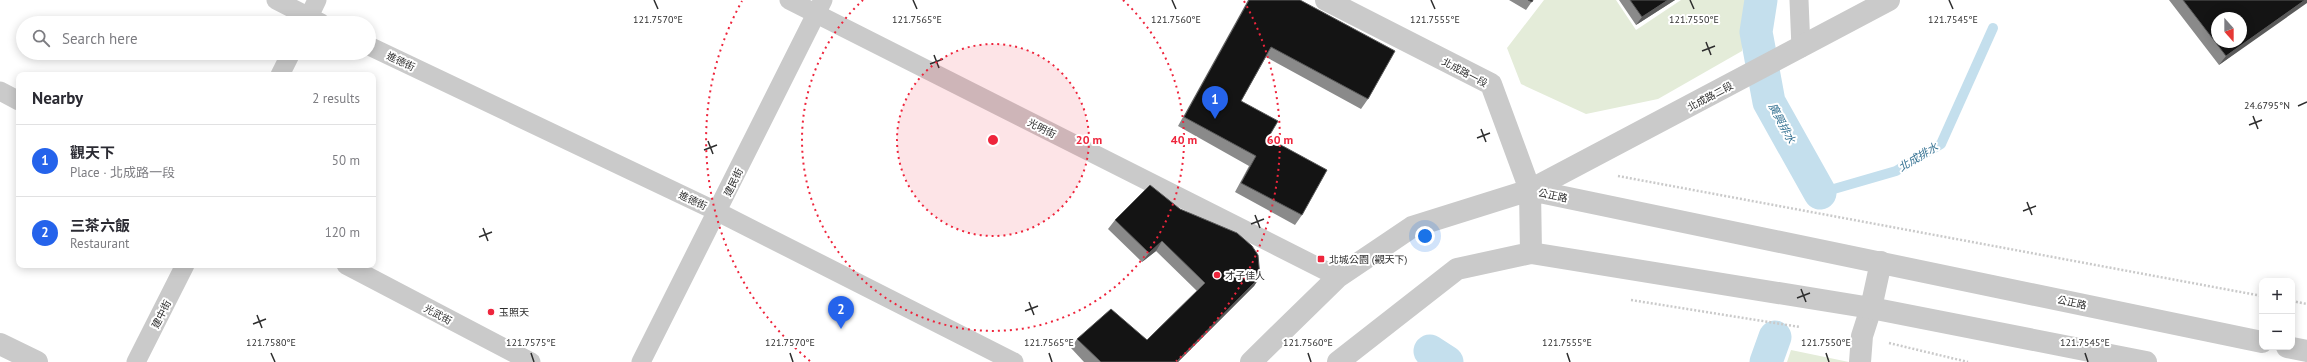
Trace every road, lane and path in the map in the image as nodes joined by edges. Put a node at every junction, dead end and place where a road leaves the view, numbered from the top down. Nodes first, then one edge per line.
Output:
1 (276, 0) edge
2 (318, 0) edge
3 (789, 0) edge
4 (1326, 0) edge
5 (1799, 0) edge
6 (1890, 0) edge
7 (820, 7) edge
8 (303, 16) edge
9 (313, 16) edge
10 (376, 49) edge
11 (1792, 53) junction
12 (288, 60) edge
13 (282, 72) edge
14 (0, 91) edge
15 (16, 99) edge
16 (1573, 168) junction
17 (1530, 190) junction
18 (718, 212) junction
19 (1531, 253) junction
20 (1881, 262) junction
21 (183, 268) edge
22 (352, 268) edge
23 (1338, 277) junction
24 (2259, 295) edge
25 (1626, 298) dead end
26 (2295, 302) edge
27 (2307, 304) edge
28 (1871, 308) junction
29 (1802, 327) dead end
30 (1862, 336) junction
31 (2259, 341) edge
32 (0, 344) edge
33 (2295, 349) edge
34 (2307, 351) edge
35 (36, 362) edge
36 (136, 362) edge
37 (531, 362) edge
38 (641, 362) edge
39 (1014, 362) edge
40 (1251, 362) edge
41 (1338, 362) edge
42 (1860, 362) edge
43 (1968, 362) edge
44 (2146, 362) edge

1 - 8 lane
2 - 9 lane
3 - 7 lane, 光明街
4 - 17 street, 北成路一段
5 - 11 lane
6 - 11 street, 北成路二段
7 - 18 lane, 建民街
7 - 23 lane, 光明街
10 - 18 lane, 進德街
11 - 16 street, 北成路二段
12 - 13 lane
14 - 15 lane
16 - 17 street, 北成路二段
16 - 24 path
17 - 19 street, 北成路一段
17 - 20 street, 公正路
17 - 23 street, 公正路
18 - 38 lane, 建民街
18 - 39 lane, 進德街
19 - 28 street
19 - 41 street
20 - 28 street
20 - 31 street, 公正路
21 - 36 lane, 建中街
22 - 37 lane, 光武街
23 - 40 street, 公正路
25 - 29 path
26 - 27 path
28 - 30 street
28 - 44 street
30 - 42 street
30 - 43 path
32 - 35 street
33 - 34 street

